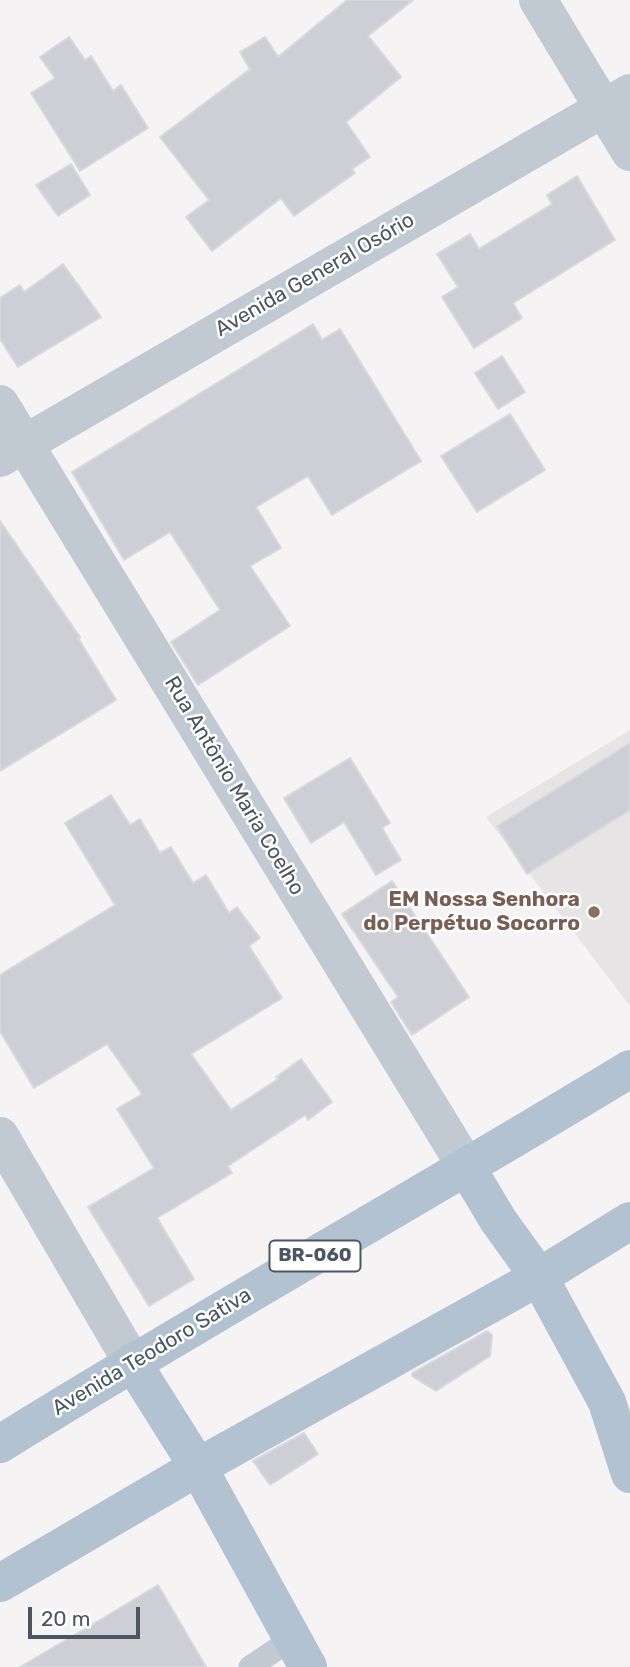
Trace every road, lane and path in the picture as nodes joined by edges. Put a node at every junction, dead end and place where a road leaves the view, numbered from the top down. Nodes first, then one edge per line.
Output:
1 (538, 0) edge
2 (617, 101) edge
3 (630, 152) edge
4 (0, 404) edge
5 (12, 450) edge
6 (630, 1069) edge
7 (0, 1136) edge
8 (467, 1168) junction
9 (630, 1221) edge
10 (539, 1277) junction
11 (132, 1362) junction
12 (0, 1444) edge
13 (198, 1467) junction
14 (630, 1474) edge
15 (0, 1583) edge
16 (300, 1653) edge
17 (250, 1667) edge

1 - 2 street
2 - 3 street
2 - 5 street, Avenida General Osório
4 - 5 street, Rua Antônio Maria Coelho
5 - 8 street, Rua Antônio Maria Coelho
6 - 8 main road, Avenida Teodoro Sativa / BR-060
7 - 11 street
8 - 10 main road
8 - 11 main road, Avenida Teodoro Sativa / BR-060
9 - 10 main road
10 - 13 main road
10 - 14 main road
11 - 12 main road, Avenida Teodoro Sativa / BR-060
11 - 13 main road
13 - 15 main road
13 - 16 main road
16 - 17 lane

